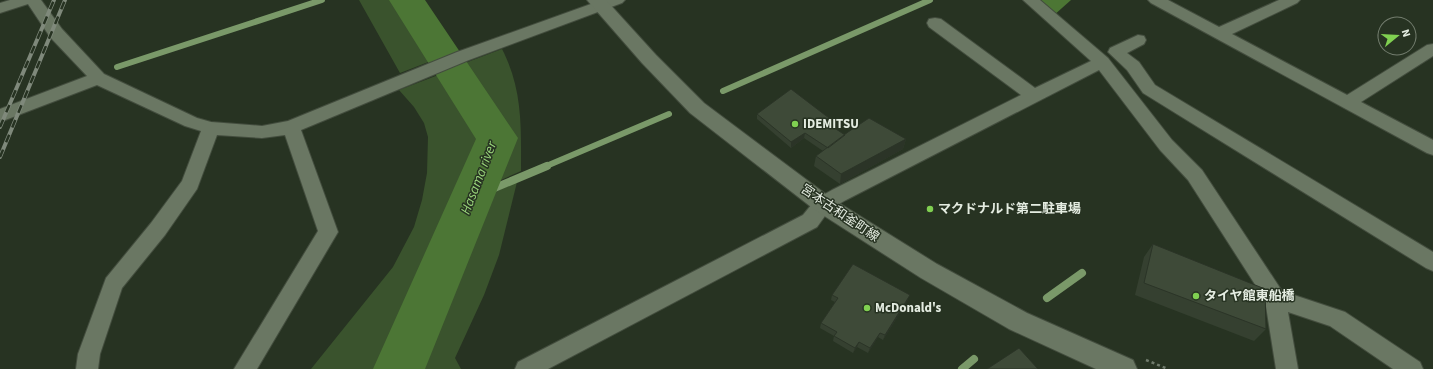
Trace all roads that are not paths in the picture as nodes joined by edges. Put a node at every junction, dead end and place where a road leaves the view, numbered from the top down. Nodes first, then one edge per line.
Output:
1 (26, 0) edge
2 (33, 0) edge
3 (1031, 0) edge
4 (1156, 0) edge
5 (1292, 0) edge
6 (605, 2) edge
7 (0, 8) edge
8 (935, 23) dead end
9 (1220, 33) junction
10 (1138, 40) dead end
11 (1433, 49) edge
12 (1102, 62) junction
13 (98, 78) junction
14 (1034, 96) junction
15 (1347, 103) junction
16 (0, 116) edge
17 (291, 127) junction
18 (211, 128) junction
19 (1433, 148) edge
20 (823, 204) junction
21 (1433, 262) edge
22 (1275, 298) junction
23 (1132, 363) edge
24 (87, 369) edge
25 (245, 369) edge
26 (526, 369) edge
27 (1287, 369) edge
28 (1412, 369) edge

1 - 7 street
2 - 13 street
3 - 12 street
4 - 9 street
5 - 9 street
6 - 17 street
6 - 20 street, 宮本古和釜町線
8 - 14 street
9 - 15 street
10 - 21 street
11 - 15 street
12 - 14 street
12 - 22 street
13 - 16 street
13 - 18 street
14 - 20 street
15 - 19 street
17 - 18 street
17 - 25 street
18 - 24 street
20 - 23 street, 宮本古和釜町線
20 - 26 street
22 - 27 street
22 - 28 street

